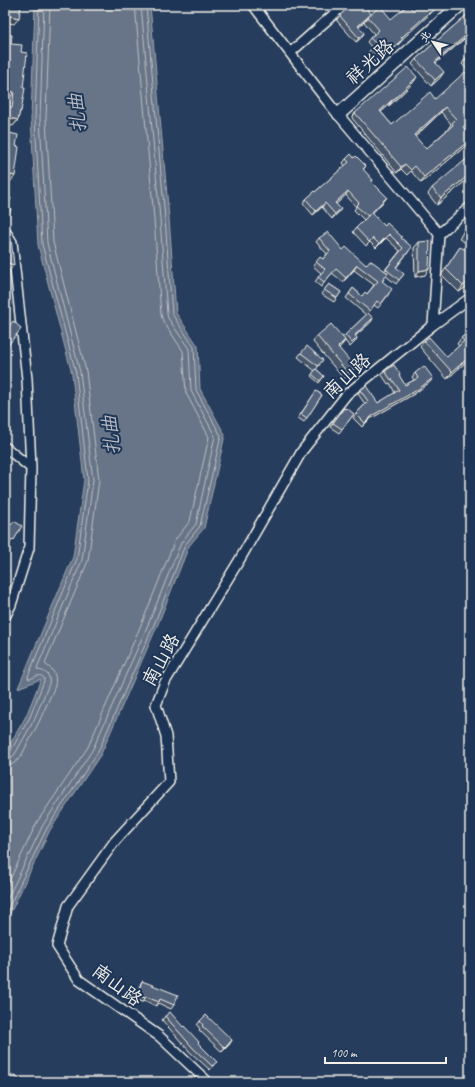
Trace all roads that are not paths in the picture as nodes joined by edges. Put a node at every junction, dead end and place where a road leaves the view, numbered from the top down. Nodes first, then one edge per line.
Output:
1 (253, 5) edge
2 (344, 5) edge
3 (460, 5) edge
4 (290, 53) junction
5 (339, 114) junction
6 (470, 207) edge
7 (5, 231) edge
8 (439, 234) junction
9 (470, 298) edge
10 (434, 325) junction
11 (5, 447) edge
12 (31, 468) junction
13 (5, 617) edge
14 (208, 1082) edge

1 - 4 street
2 - 4 street
3 - 5 main road, 祥光路
4 - 5 street
5 - 8 street
6 - 8 street
7 - 12 street
8 - 10 street
9 - 10 street, 南山路
10 - 14 street, 南山路
11 - 12 street
12 - 13 street

